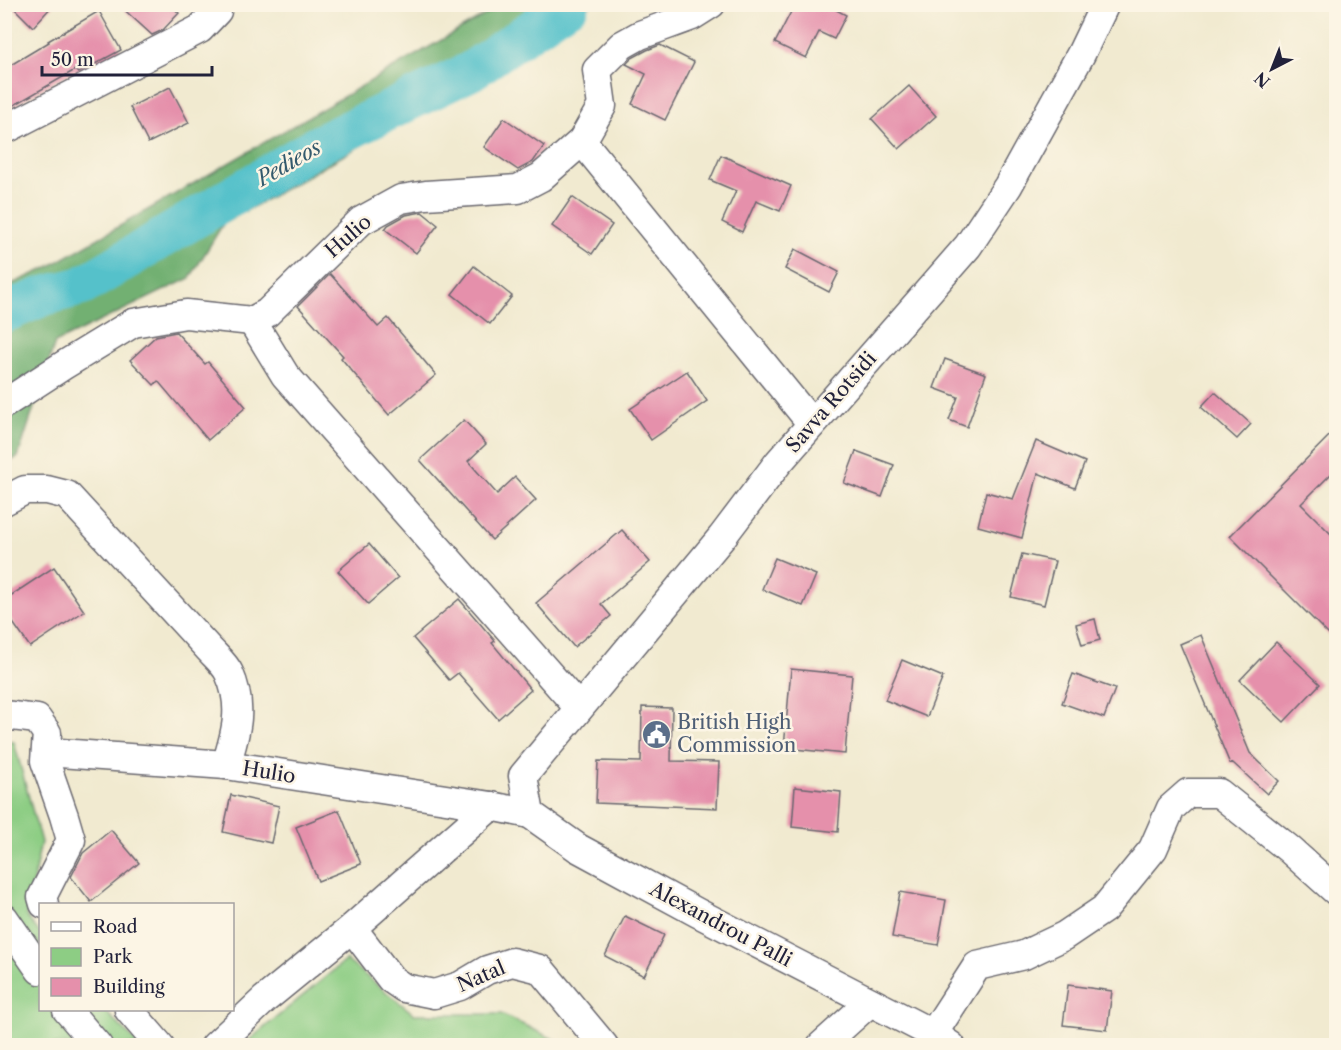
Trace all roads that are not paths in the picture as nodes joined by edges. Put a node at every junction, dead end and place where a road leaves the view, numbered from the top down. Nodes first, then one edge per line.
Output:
1 (711, 4) edge
2 (1105, 4) edge
3 (217, 8) edge
4 (4, 130) edge
5 (582, 141) junction
6 (252, 321) junction
7 (4, 404) edge
8 (812, 424) junction
9 (4, 501) edge
10 (579, 708) junction
11 (4, 715) edge
12 (46, 752) junction
13 (226, 765) junction
14 (491, 806) junction
15 (530, 814) junction
16 (1336, 891) edge
17 (44, 903) edge
18 (4, 918) edge
19 (352, 928) junction
20 (39, 969) edge
21 (870, 1002) junction
22 (68, 1011) edge
23 (130, 1011) edge
24 (942, 1040) edge
25 (98, 1046) edge
26 (160, 1046) edge
27 (215, 1046) edge
28 (604, 1046) edge
29 (821, 1046) edge

1 - 5 street, Hulio
2 - 8 street, Savva Rotsidi
3 - 4 street
5 - 6 street, Hulio
5 - 8 street
6 - 7 street
6 - 10 street
8 - 10 street, Savva Rotsidi
9 - 13 street, Hulio
10 - 15 street, Savva Rotsidi
11 - 12 street
12 - 13 street
12 - 17 street
13 - 14 street, Hulio
14 - 15 street, Hulio
14 - 19 street
15 - 21 street, Alexandrou Palli
16 - 24 street
18 - 20 street
19 - 27 street
19 - 28 street, Natal
21 - 24 street, Alexandrou Palli
21 - 29 street
22 - 25 street
23 - 26 street

